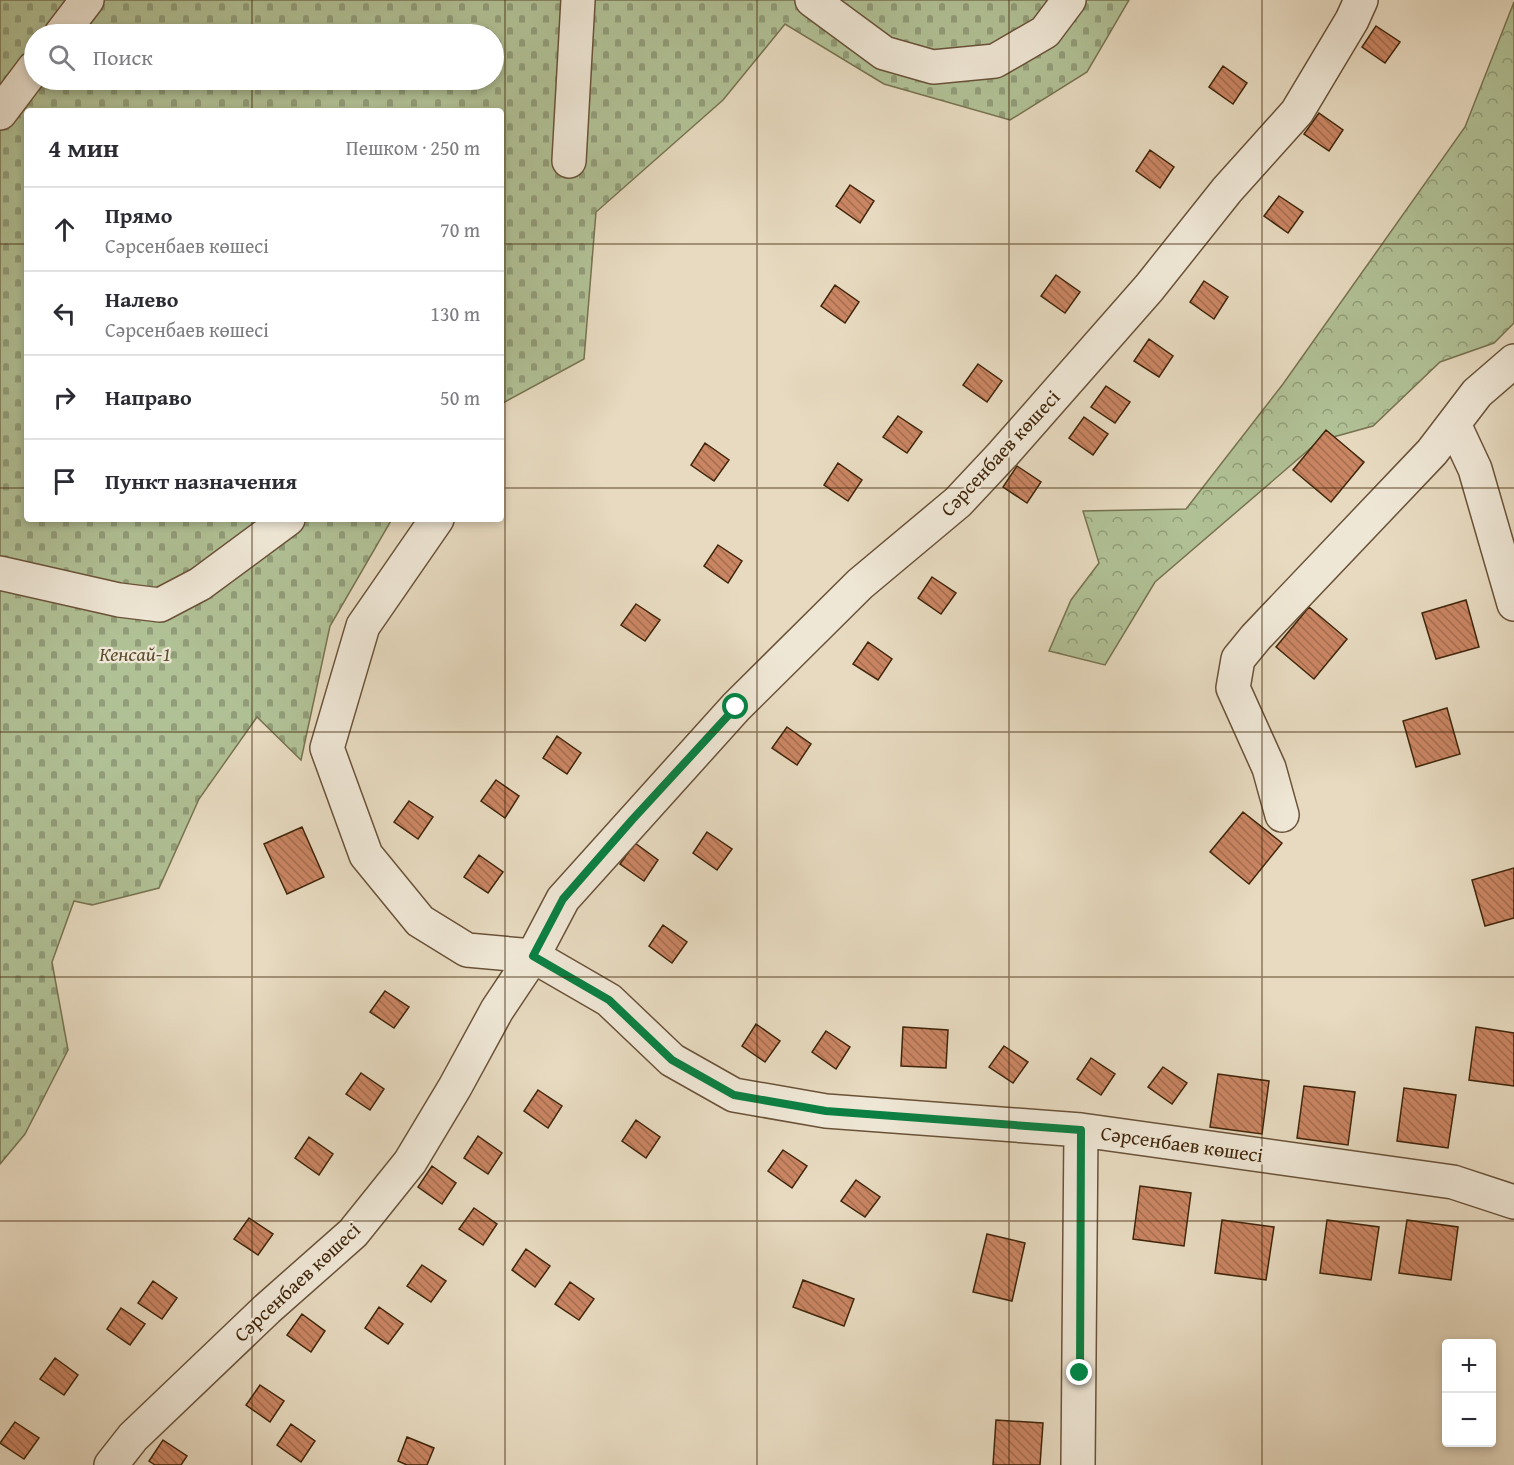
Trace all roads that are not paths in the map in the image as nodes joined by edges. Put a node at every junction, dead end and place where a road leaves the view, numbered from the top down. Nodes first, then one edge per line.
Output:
1 (87, 0) edge
2 (578, 0) edge
3 (812, 0) edge
4 (1069, 0) edge
5 (1361, 0) edge
6 (69, 24) edge
7 (24, 81) edge
8 (0, 113) edge
9 (569, 161) dead end
10 (1514, 361) edge
11 (1454, 424) junction
12 (284, 522) edge
13 (435, 522) edge
14 (0, 573) edge
15 (1514, 604) edge
16 (1282, 815) dead end
17 (533, 956) junction
18 (1081, 1130) junction
19 (1514, 1202) edge
20 (111, 1465) edge
21 (1078, 1465) edge

1 - 6 street
2 - 9 street
3 - 4 street
5 - 17 street, Сәрсенбаев көшесі
7 - 8 street
10 - 11 street
11 - 15 street
11 - 16 street
12 - 14 street
13 - 17 street
17 - 18 street, Сәрсенбаев көшесі
17 - 20 street, Сәрсенбаев көшесі
18 - 19 street, Сәрсенбаев көшесі
18 - 21 street

